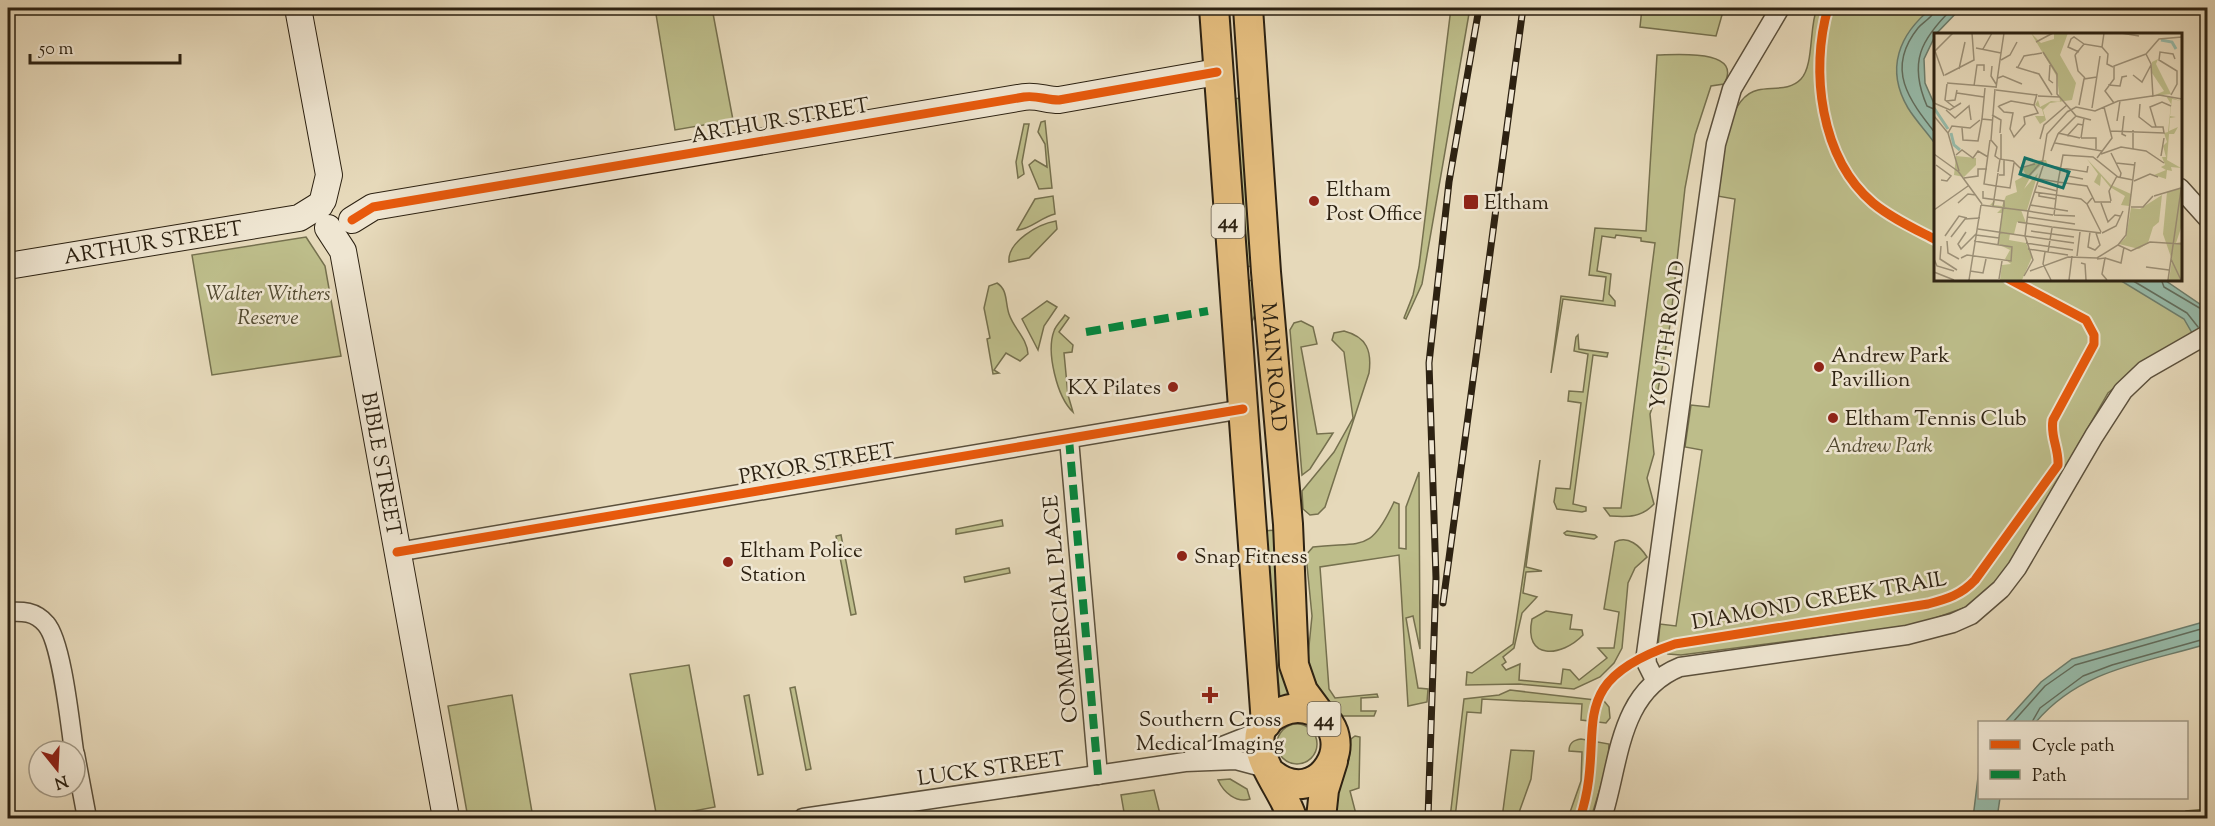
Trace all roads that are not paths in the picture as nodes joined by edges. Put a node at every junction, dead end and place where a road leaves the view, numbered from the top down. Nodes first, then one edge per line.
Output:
1 (298, 8) edge
2 (1214, 8) edge
3 (1248, 8) edge
4 (1780, 8) edge
5 (1215, 43) junction
6 (1250, 50) junction
7 (1217, 72) junction
8 (1038, 95) junction
9 (2182, 190) edge
10 (336, 212) junction
11 (2208, 219) edge
12 (8, 266) edge
13 (1270, 310) junction
14 (2208, 334) edge
15 (1240, 369) junction
16 (1243, 409) junction
17 (1069, 439) junction
18 (1250, 487) junction
19 (1288, 524) junction
20 (398, 552) junction
21 (8, 612) edge
22 (1655, 680) junction
23 (1323, 718) junction
24 (1264, 727) junction
25 (72, 739) edge
26 (1333, 761) junction
27 (1185, 762) junction
28 (1268, 771) junction
29 (1098, 775) junction
30 (83, 799) edge
31 (87, 819) edge
32 (446, 819) edge
33 (803, 819) edge
34 (1292, 819) edge
35 (1321, 819) edge
36 (1602, 819) edge

1 - 10 street, BIBLE STREET
2 - 5 main road, MAIN ROAD / 44
3 - 6 main road, MAIN ROAD / 44
4 - 22 street, YOUTH ROAD
5 - 7 main road, MAIN ROAD / 44
5 - 8 street, ARTHUR STREET
6 - 7 main road
6 - 13 main road, MAIN ROAD / 44
7 - 8 street, ARTHUR STREET
7 - 15 main road, MAIN ROAD / 44
8 - 10 street, ARTHUR STREET
9 - 11 street
10 - 12 street, ARTHUR STREET
10 - 20 street, BIBLE STREET
13 - 15 main road
13 - 19 main road, MAIN ROAD / 44
14 - 22 street
15 - 16 main road, MAIN ROAD / 44
16 - 17 street, PRYOR STREET
16 - 18 main road, MAIN ROAD / 44
17 - 20 street, PRYOR STREET
17 - 29 street, COMMERCIAL PLACE
18 - 19 main road
18 - 24 main road, MAIN ROAD / 44
19 - 23 main road, MAIN ROAD / 44
20 - 32 street, BIBLE STREET
21 - 25 street
22 - 36 street
23 - 24 main road, 44
23 - 26 main road, 44
24 - 27 street, LUCK STREET
24 - 28 main road, 44
26 - 28 main road, 44
26 - 35 main road, 44
27 - 28 street, LUCK STREET
27 - 29 street, LUCK STREET
28 - 34 main road, 44
29 - 33 street, LUCK STREET
30 - 31 street

